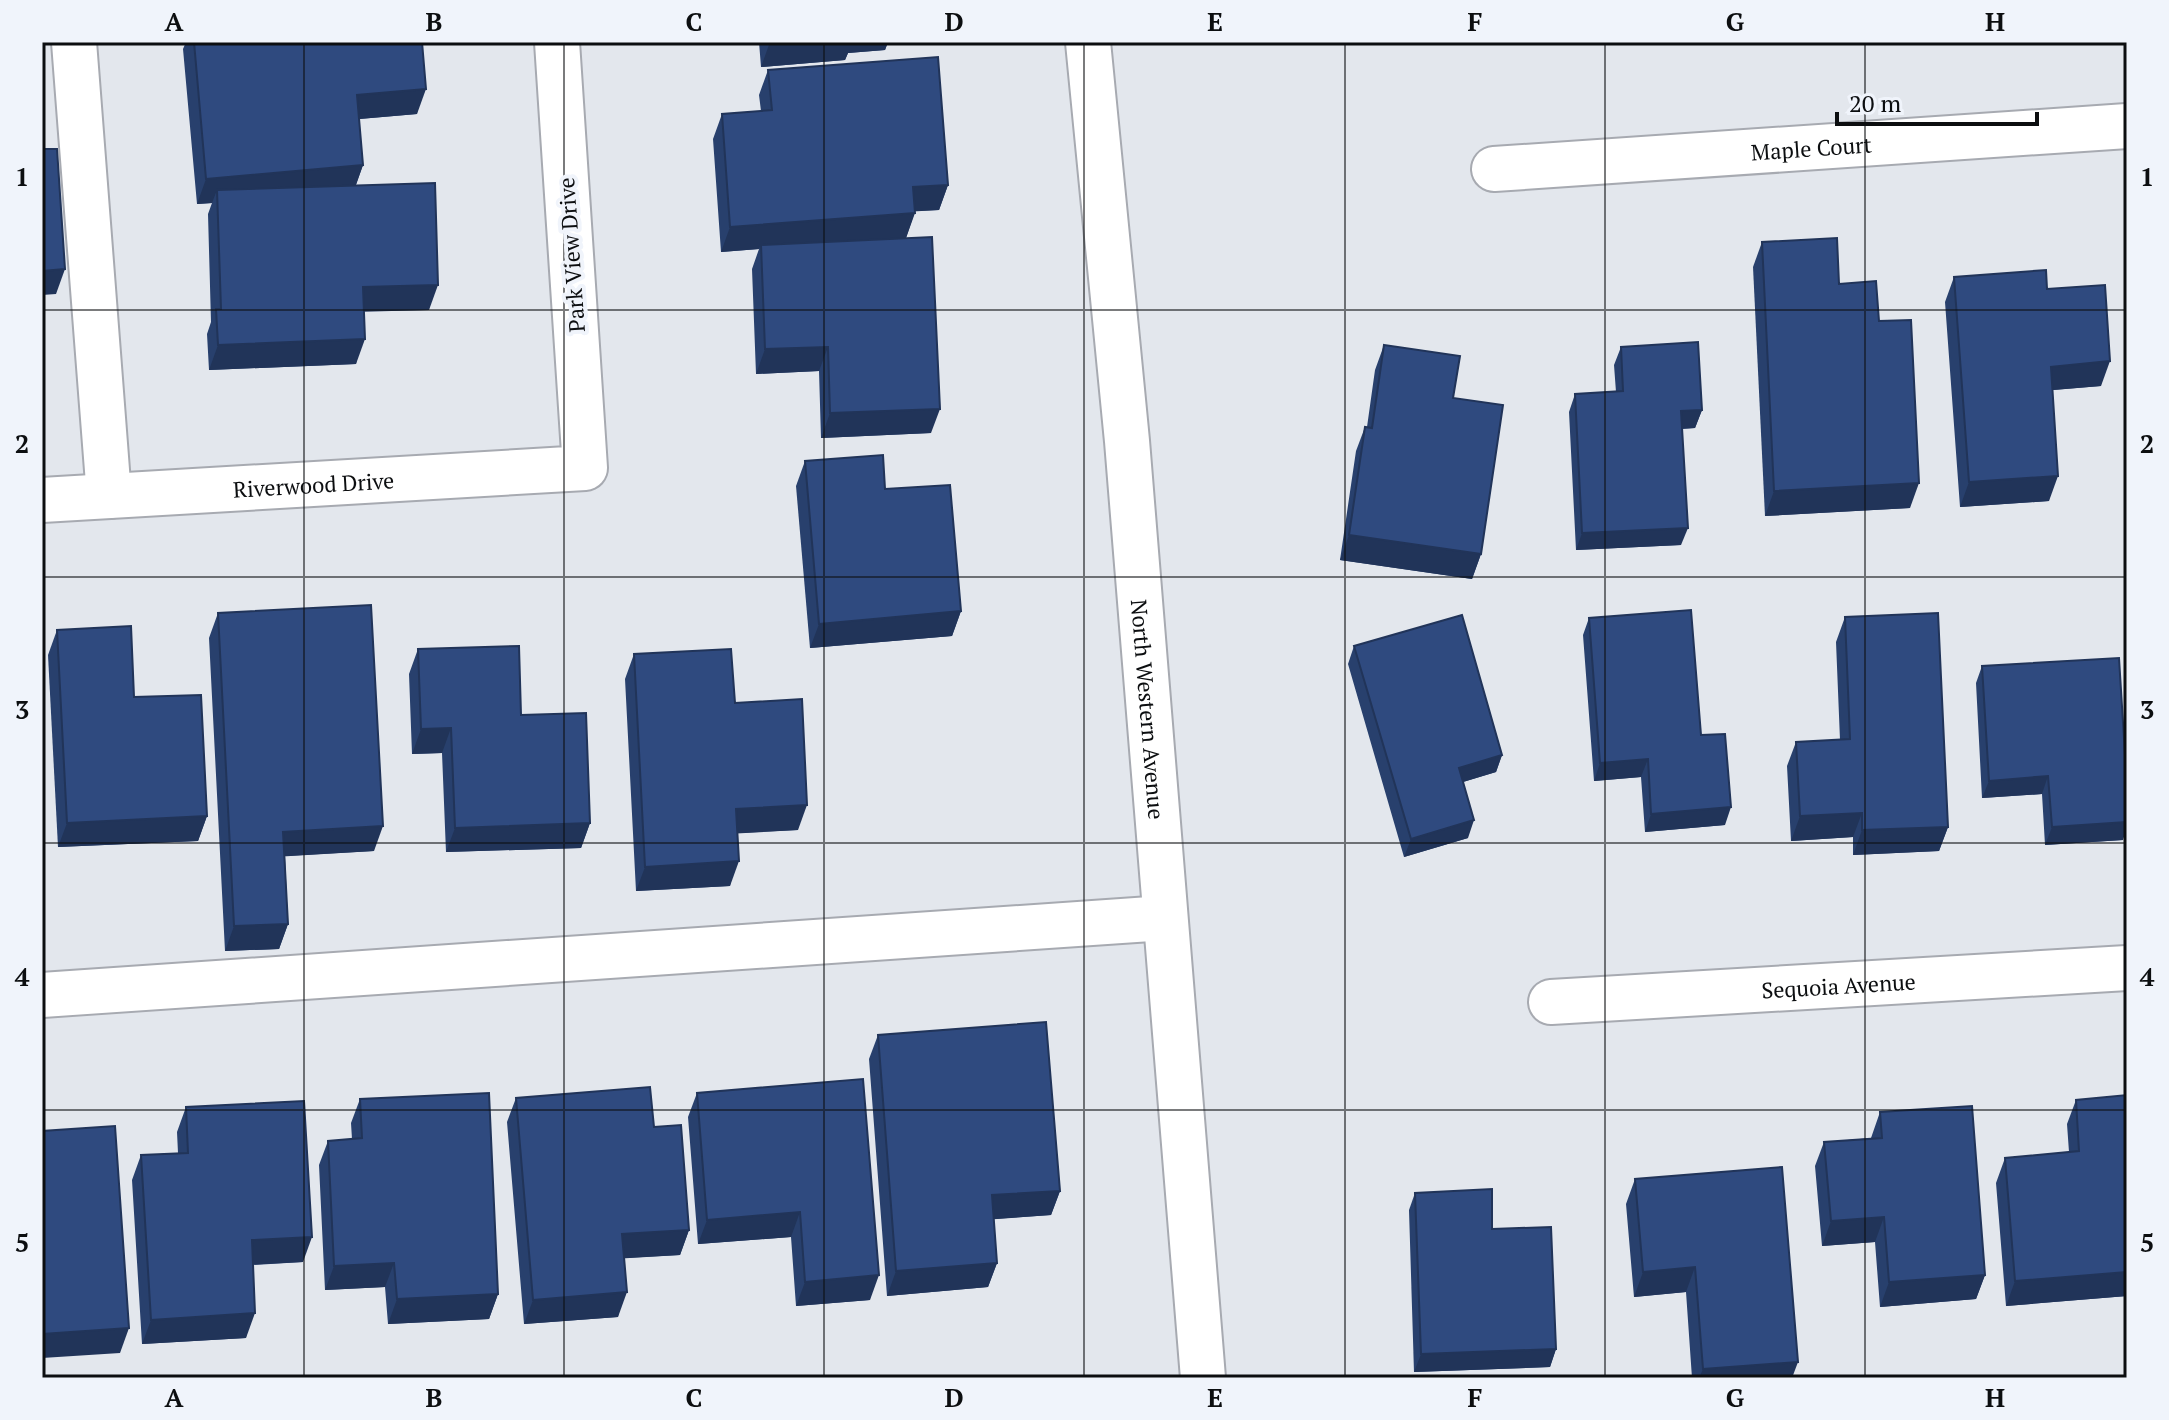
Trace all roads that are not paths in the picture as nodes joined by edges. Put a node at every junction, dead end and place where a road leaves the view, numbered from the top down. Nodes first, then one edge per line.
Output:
1 (74, 42) edge
2 (557, 42) edge
3 (1088, 42) edge
4 (2127, 126) edge
5 (1494, 169) dead end
6 (585, 468) joint
7 (109, 496) junction
8 (42, 500) edge
9 (1165, 918) junction
10 (2127, 968) edge
11 (42, 995) edge
12 (1551, 1002) dead end
13 (1203, 1378) edge

1 - 7 street
2 - 6 street, Park View Drive
3 - 9 street, North Western Avenue
4 - 5 street, Maple Court
6 - 7 street, Riverwood Drive
7 - 8 street, Riverwood Drive
9 - 11 street
9 - 13 street, North Western Avenue
10 - 12 street, Sequoia Avenue

